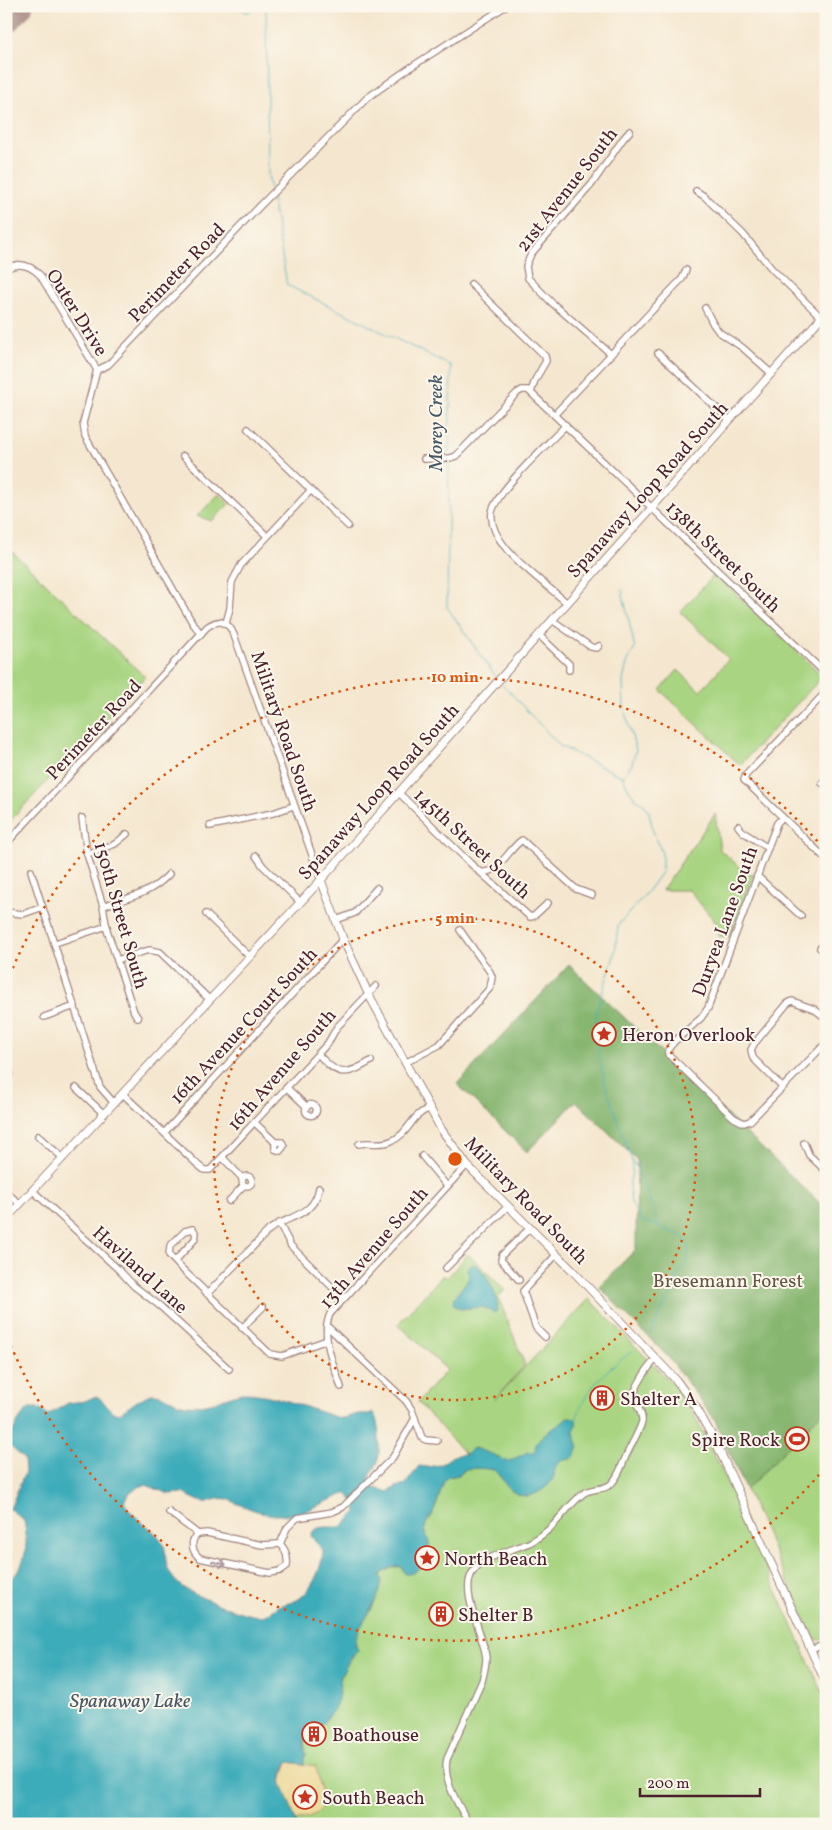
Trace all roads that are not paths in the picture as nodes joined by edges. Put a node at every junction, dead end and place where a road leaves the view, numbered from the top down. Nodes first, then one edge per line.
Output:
1 (506, 6) edge
2 (630, 131) dead end
3 (696, 191) dead end
4 (6, 269) edge
5 (686, 270) dead end
6 (471, 284) dead end
7 (705, 308) dead end
8 (824, 314) edge
9 (658, 353) dead end
10 (611, 354) junction
11 (97, 370) junction
12 (771, 373) junction
13 (532, 392) junction
14 (555, 414) junction
15 (729, 420) junction
16 (566, 425) junction
17 (248, 429) dead end
18 (183, 456) dead end
19 (424, 458) dead end
20 (311, 490) junction
21 (652, 508) junction
22 (348, 526) dead end
23 (267, 536) junction
24 (567, 603) junction
25 (552, 620) junction
26 (226, 623) junction
27 (201, 634) junction
28 (539, 635) junction
29 (599, 646) dead end
30 (569, 670) dead end
31 (826, 674) edge
32 (826, 692) edge
33 (399, 793) junction
34 (294, 806) junction
35 (82, 818) dead end
36 (782, 818) junction
37 (210, 826) dead end
38 (738, 826) dead end
39 (127, 834) dead end
40 (6, 844) edge
41 (768, 848) junction
42 (87, 854) junction
43 (256, 856) dead end
44 (826, 858) edge
45 (31, 871) dead end
46 (480, 872) junction
47 (169, 874) dead end
48 (757, 876) junction
49 (320, 880) junction
50 (377, 888) dead end
51 (592, 896) dead end
52 (300, 902) junction
53 (548, 903) dead end
54 (103, 906) junction
55 (43, 907) junction
56 (6, 912) edge
57 (206, 914) dead end
58 (801, 916) dead end
59 (336, 920) junction
60 (107, 926) junction
61 (460, 930) dead end
62 (343, 939) junction
63 (826, 942) edge
64 (54, 943) junction
65 (820, 948) dead end
66 (250, 958) junction
67 (117, 960) junction
68 (376, 986) dead end
69 (368, 994) junction
70 (210, 1000) junction
71 (75, 1006) junction
72 (44, 1017) dead end
73 (138, 1018) dead end
74 (826, 1018) edge
75 (826, 1043) edge
76 (318, 1054) junction
77 (371, 1061) dead end
78 (405, 1063) junction
79 (782, 1087) junction
80 (76, 1088) dead end
81 (287, 1088) junction
82 (123, 1094) junction
83 (114, 1103) junction
84 (307, 1107) dead end
85 (430, 1108) junction
86 (104, 1114) junction
87 (255, 1123) junction
88 (165, 1132) junction
89 (38, 1136) dead end
90 (275, 1142) dead end
91 (804, 1143) dead end
92 (359, 1144) dead end
93 (422, 1156) dead end
94 (63, 1158) junction
95 (223, 1158) junction
96 (467, 1165) junction
97 (826, 1171) edge
98 (447, 1186) junction
99 (319, 1188) dead end
100 (32, 1190) junction
101 (6, 1192) edge
102 (229, 1201) dead end
103 (20, 1204) junction
104 (508, 1206) junction
105 (6, 1219) edge
106 (279, 1223) junction
107 (530, 1228) junction
108 (556, 1255) junction
109 (175, 1261) junction
110 (446, 1268) dead end
111 (519, 1280) dead end
112 (207, 1294) junction
113 (343, 1298) junction
114 (263, 1307) dead end
115 (328, 1326) junction
116 (242, 1328) junction
117 (545, 1337) dead end
118 (327, 1340) junction
119 (656, 1360) junction
120 (229, 1369) dead end
121 (342, 1387) dead end
122 (415, 1418) junction
123 (437, 1441) dead end
124 (169, 1512) dead end
125 (198, 1534) junction
126 (280, 1544) junction
127 (826, 1644) edge
128 (811, 1650) junction
129 (826, 1683) edge
130 (469, 1824) edge

1 - 11 street, Perimeter Road
2 - 10 street, 21st Avenue South
3 - 8 street
4 - 11 street, Outer Drive
5 - 10 street
6 - 13 street
7 - 12 street
8 - 12 main road, Spanaway Loop Road South
9 - 15 street
10 - 14 street
11 - 27 street
12 - 15 main road, Spanaway Loop Road South
13 - 14 street, 138th Street South
13 - 19 street
14 - 16 street, 138th Street South
15 - 21 main road, Spanaway Loop Road South
16 - 21 street, 138th Street South
16 - 24 street
17 - 20 street
18 - 23 street
20 - 22 street
20 - 23 street
21 - 24 main road, Spanaway Loop Road South
21 - 31 street, 138th Street South
23 - 26 street
24 - 25 main road, Spanaway Loop Road South
25 - 28 main road, Spanaway Loop Road South
25 - 29 street
26 - 27 street, Perimeter Road
26 - 34 street, Military Road South
27 - 40 street, Perimeter Road
28 - 30 street
28 - 33 main road, Spanaway Loop Road South
32 - 36 street
33 - 46 street, 145th Street South
33 - 49 main road, Spanaway Loop Road South
34 - 37 street
34 - 49 street, Military Road South
35 - 42 street, 150th Street South
36 - 41 street, Duryea Lane South
36 - 44 street
38 - 41 street
39 - 42 street
41 - 48 street, Duryea Lane South
42 - 54 street, 150th Street South
43 - 52 street
45 - 55 street
46 - 51 street
46 - 53 street, 145th Street South
47 - 54 street
48 - 58 street
48 - 79 street, Duryea Lane South
49 - 52 main road, Spanaway Loop Road South
49 - 59 main road, Military Road South
50 - 59 street
52 - 66 main road, Spanaway Loop Road South
54 - 60 street, 150th Street South
55 - 56 street
55 - 64 street
57 - 66 street
59 - 62 main road, Military Road South
60 - 64 street
60 - 67 street, 150th Street South
61 - 78 street
62 - 69 main road, Military Road South
62 - 88 street, 16th Avenue Court South
63 - 65 street
64 - 71 street
66 - 70 main road, Spanaway Loop Road South
67 - 70 street
67 - 73 street, 150th Street South
68 - 69 street, 16th Avenue South
69 - 76 street, 16th Avenue South
69 - 78 main road, Military Road South
70 - 82 main road, Spanaway Loop Road South
71 - 72 street
71 - 83 street
74 - 79 street
75 - 79 street
76 - 77 street
76 - 81 street, 16th Avenue South
78 - 85 main road, Military Road South
80 - 86 street
81 - 84 street
81 - 87 street, 16th Avenue South
82 - 83 main road, Spanaway Loop Road South
82 - 88 street
83 - 86 main road, Spanaway Loop Road South
85 - 92 street
85 - 96 main road, Military Road South
86 - 94 main road, Spanaway Loop Road South
87 - 90 street
87 - 95 street, 16th Avenue South
88 - 95 street, 16th Avenue South
89 - 94 street
91 - 97 street
93 - 98 street
94 - 100 main road, Spanaway Loop Road South
95 - 102 street
96 - 98 street, 13th Avenue South
96 - 104 main road, Military Road South
98 - 113 street, 13th Avenue South
99 - 106 street
100 - 103 main road, Spanaway Loop Road South
100 - 120 street, Haviland Lane
101 - 103 street
103 - 105 main road, Spanaway Loop Road South
104 - 107 main road, Military Road South
104 - 110 street
106 - 112 street
106 - 113 street
107 - 108 main road, Military Road South
107 - 111 street
108 - 117 street
108 - 119 main road, Military Road South
109 - 109 street
109 - 112 street
112 - 116 street
113 - 115 street, 13th Avenue South
114 - 116 street
115 - 118 street, 13th Avenue South
115 - 122 street
116 - 118 street
118 - 121 street, 13th Avenue South
119 - 128 main road, Military Road South
119 - 130 street
122 - 123 street
122 - 126 street
124 - 125 street
125 - 126 street
125 -> 126 street
127 - 128 street
128 - 129 main road, Military Road South

